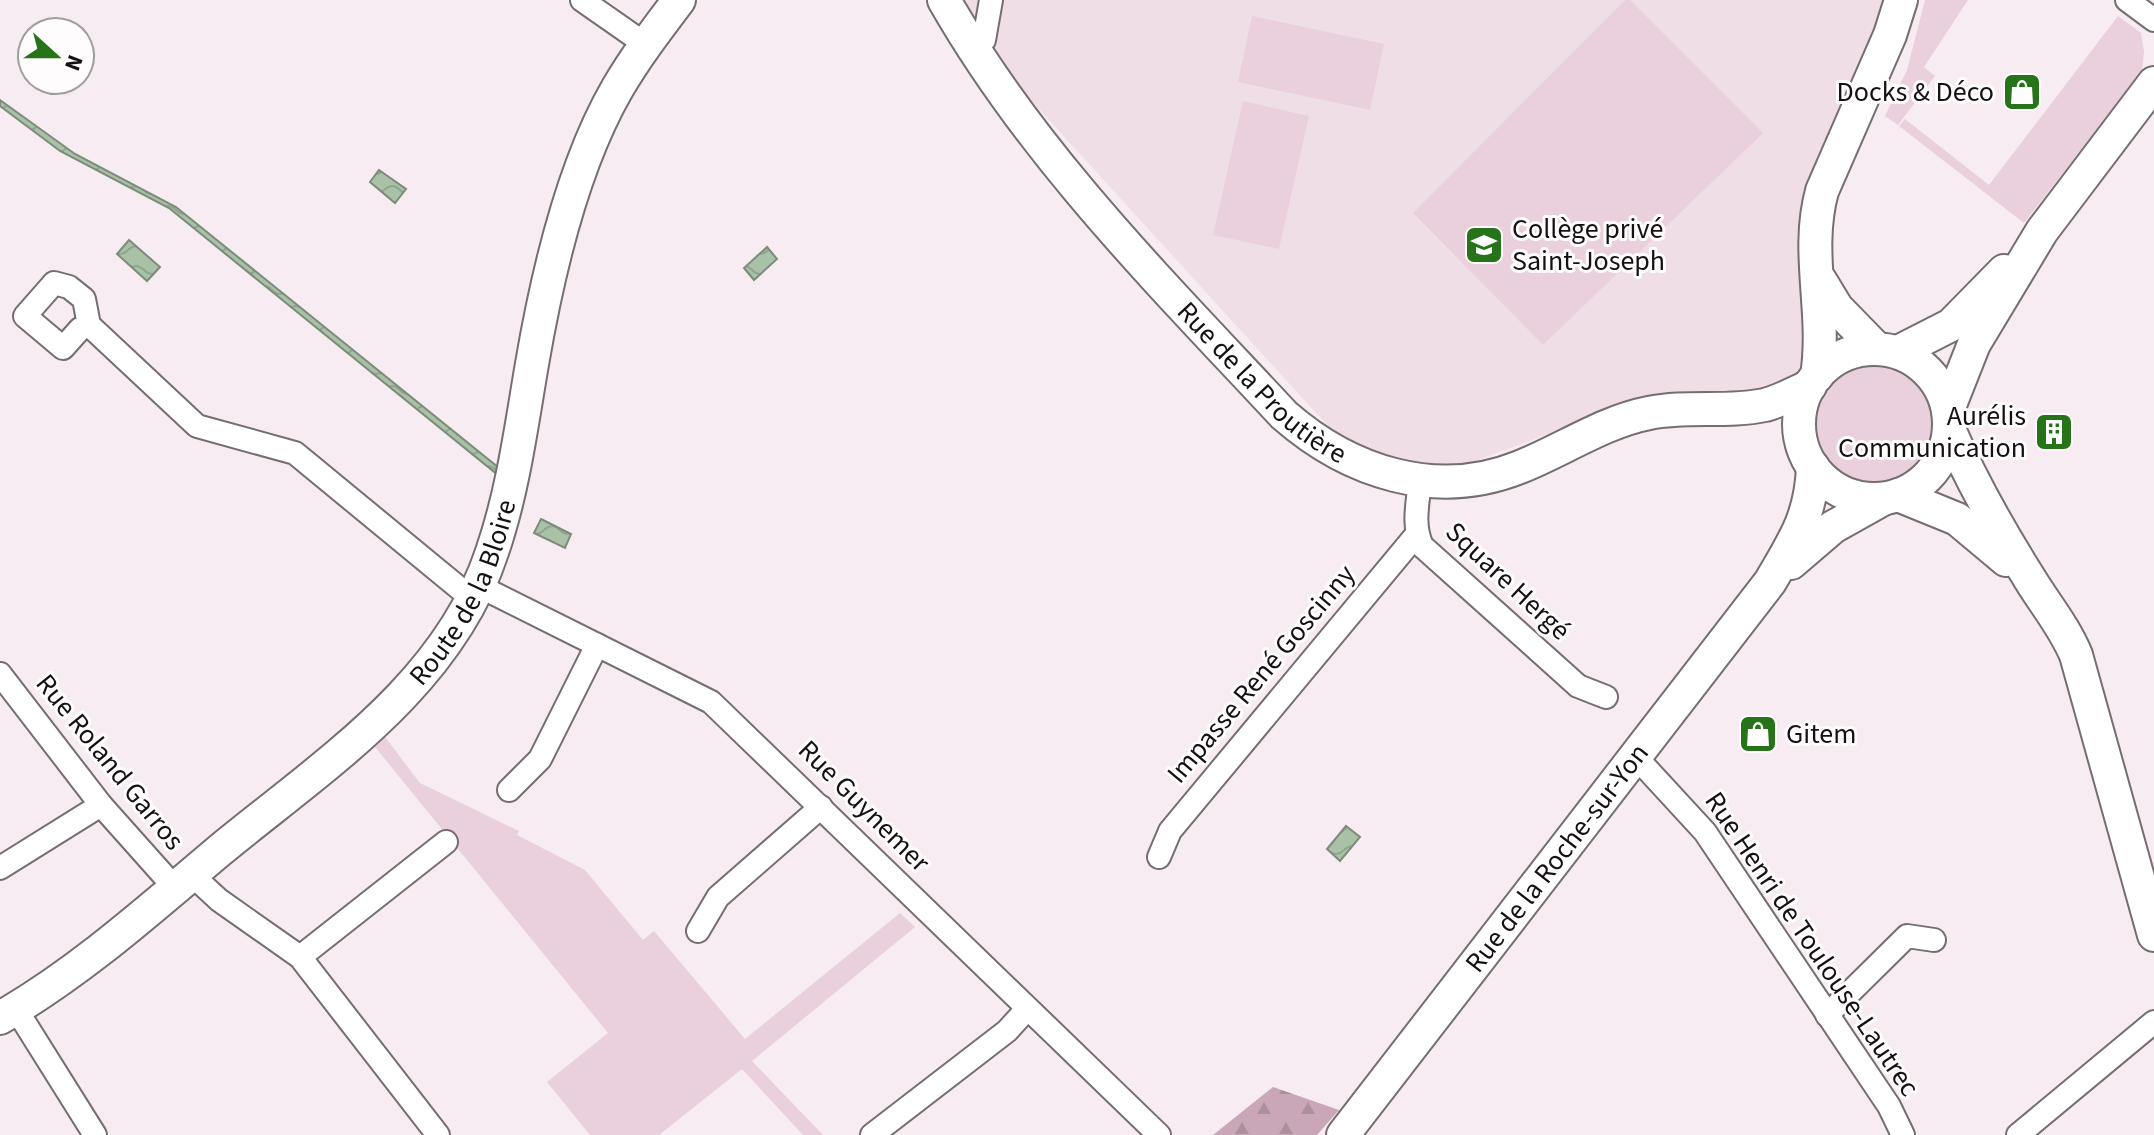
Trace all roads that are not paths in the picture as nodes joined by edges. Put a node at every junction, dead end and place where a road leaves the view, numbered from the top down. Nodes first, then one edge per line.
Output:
1 (582, 0) edge
2 (679, 0) edge
3 (944, 0) edge
4 (991, 0) edge
5 (1901, 0) edge
6 (2127, 0) edge
7 (2154, 20) edge
8 (645, 44) junction
9 (976, 49) junction
10 (2154, 83) edge
11 (2042, 231) junction
12 (1817, 274) junction
13 (89, 325) dead end
14 (1887, 350) junction
15 (1813, 381) junction
16 (1714, 409) junction
17 (1949, 420) junction
18 (1808, 457) junction
19 (1420, 480) junction
20 (1890, 497) junction
21 (1417, 534) junction
22 (2030, 580) junction
23 (1770, 582) junction
24 (476, 591) junction
25 (597, 645) junction
26 (0, 674) edge
27 (1606, 697) dead end
28 (1635, 756) junction
29 (509, 790) dead end
30 (101, 805) junction
31 (821, 807) junction
32 (446, 842) dead end
33 (1159, 857) dead end
34 (0, 868) edge
35 (183, 882) junction
36 (698, 931) dead end
37 (2154, 935) edge
38 (1934, 940) dead end
39 (300, 957) junction
40 (1027, 1009) junction
41 (8, 1014) edge
42 (1827, 1015) junction
43 (2154, 1022) edge
44 (2025, 1133) edge
45 (95, 1135) edge
46 (438, 1135) edge
47 (872, 1135) edge
48 (1159, 1135) edge
49 (1343, 1135) edge
50 (1903, 1135) edge

1 - 8 street
2 - 8 main road, Route de la Bloire
3 - 9 main road, Rue de la Proutière
4 - 9 street
5 - 12 main road
6 - 7 street
8 - 24 main road, Route de la Bloire
9 - 19 main road, Rue de la Proutière
10 - 11 main road
11 - 14 main road
11 - 17 main road
12 - 14 main road
12 - 15 main road
13 - 24 street, Rue Guynemer
14 - 15 main road
14 - 17 main road
15 - 16 main road
15 - 18 main road
16 - 18 main road
16 - 19 main road, Rue de la Proutière
17 - 20 main road
17 - 22 main road
18 - 20 main road
18 - 23 main road, Rue de la Roche-sur-Yon
19 - 21 street, Square Hergé
20 - 22 main road
20 - 23 main road, Rue de la Roche-sur-Yon
21 - 27 street, Square Hergé
21 - 33 street, Impasse René Goscinny
22 - 37 main road
23 - 28 main road, Rue de la Roche-sur-Yon
24 - 25 street, Rue Guynemer
24 - 35 main road, Route de la Bloire
25 - 29 street
25 - 31 street, Rue Guynemer
26 - 30 street, Rue Roland Garros
28 - 42 street, Rue Henri de Toulouse-Lautrec
28 - 49 main road, Rue de la Roche-sur-Yon
30 - 34 street
30 - 35 street, Rue Roland Garros
31 - 36 street
31 - 40 street, Rue Guynemer
32 - 39 street
35 - 39 street, Rue Roland Garros
35 - 41 main road, Route de la Bloire
38 - 42 street
39 - 46 street, Rue Roland Garros
40 - 47 street
40 - 48 street, Rue Guynemer
41 - 45 street
42 - 50 street, Rue Henri de Toulouse-Lautrec
43 - 44 street

